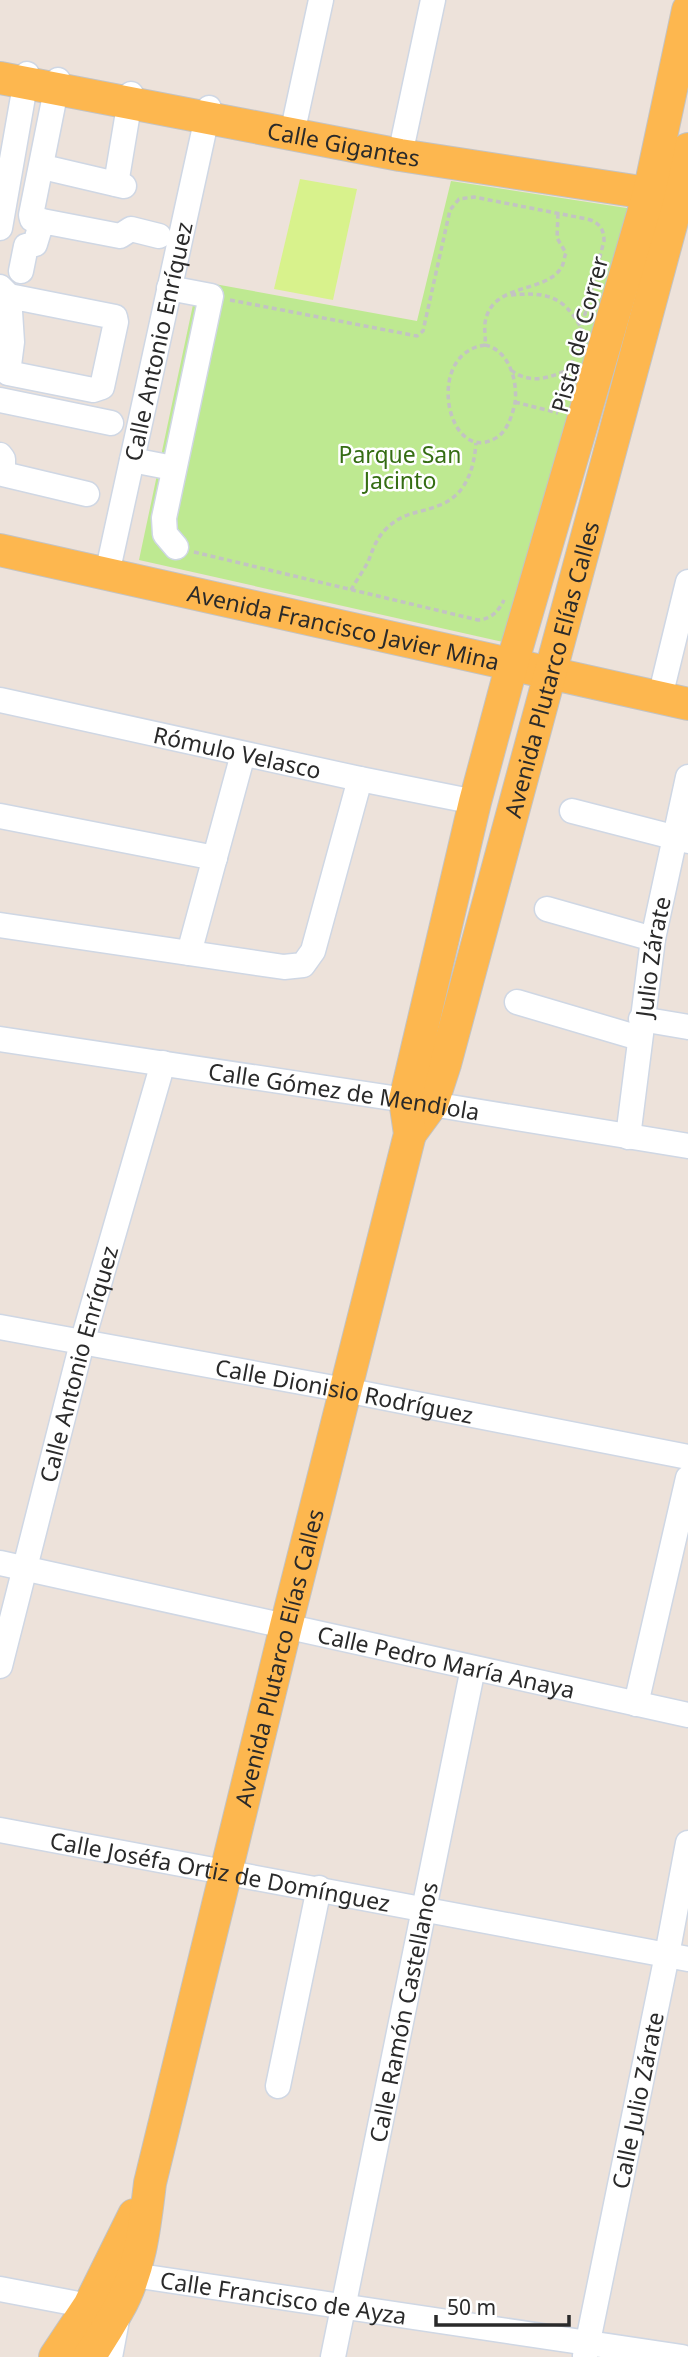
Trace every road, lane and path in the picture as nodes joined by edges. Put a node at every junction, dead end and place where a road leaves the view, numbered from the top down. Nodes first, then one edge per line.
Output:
1 (321, 0) edge
2 (433, 0) edge
3 (688, 10) edge
4 (18, 78) edge
5 (57, 84) junction
6 (130, 98) junction
7 (208, 113) junction
8 (292, 134) junction
9 (688, 149) edge
10 (400, 155) junction
11 (43, 167) junction
12 (671, 196) edge
13 (558, 213) junction
14 (42, 221) junction
15 (0, 228) edge
16 (159, 236) dead end
17 (21, 271) dead end
18 (169, 288) junction
19 (4, 292) edge
20 (211, 296) junction
21 (505, 296) junction
22 (581, 328) junction
23 (485, 345) junction
24 (571, 368) junction
25 (510, 369) junction
26 (568, 379) dead end
27 (0, 400) edge
28 (562, 401) dead end
29 (515, 402) junction
30 (558, 413) junction
31 (111, 423) dead end
32 (555, 426) dead end
33 (476, 443) junction
34 (0, 455) edge
35 (132, 460) junction
36 (173, 468) junction
37 (87, 495) dead end
38 (176, 547) joint
39 (0, 550) edge
40 (107, 574) junction
41 (688, 582) edge
42 (351, 590) junction
43 (505, 597) dead end
44 (512, 664) junction
45 (550, 673) junction
46 (0, 700) edge
47 (674, 701) edge
48 (243, 754) junction
49 (688, 777) edge
50 (360, 779) junction
51 (475, 802) junction
52 (572, 811) dead end
53 (0, 816) edge
54 (681, 840) edge
55 (215, 858) junction
56 (547, 909) dead end
57 (0, 925) edge
58 (653, 939) junction
59 (189, 953) junction
60 (517, 1002) dead end
61 (688, 1027) edge
62 (640, 1029) junction
63 (0, 1039) edge
64 (163, 1063) junction
65 (419, 1102) junction
66 (628, 1137) junction
67 (688, 1146) edge
68 (0, 1327) edge
69 (82, 1343) junction
70 (345, 1390) junction
71 (688, 1457) edge
72 (688, 1478) edge
73 (0, 1563) edge
74 (26, 1569) junction
75 (286, 1626) junction
76 (0, 1666) edge
77 (472, 1668) junction
78 (636, 1704) junction
79 (688, 1715) edge
80 (0, 1830) edge
81 (688, 1843) edge
82 (226, 1871) junction
83 (319, 1888) junction
84 (424, 1910) junction
85 (678, 1957) edge
86 (278, 2086) dead end
87 (150, 2183) junction
88 (133, 2275) junction
89 (0, 2289) edge
90 (344, 2305) junction
91 (104, 2307) junction
92 (586, 2350) edge
93 (55, 2357) edge
94 (89, 2357) edge
95 (110, 2357) edge
96 (333, 2357) edge
97 (682, 2357) edge

1 - 8 street
2 - 10 street
3 - 12 main road
4 - 5 main road, Calle Gigantes
4 - 15 street
5 - 6 main road, Calle Gigantes
5 - 11 street
6 - 7 main road, Calle Gigantes
6 - 11 street
7 - 8 main road, Calle Gigantes
7 - 18 street, Calle Antonio Enríquez
8 - 10 main road, Calle Gigantes
9 - 12 main road
10 - 12 main road, Calle Gigantes
11 - 14 street
12 - 44 main road, Avenida Plutarco Elías Calles
12 - 45 main road, Avenida Plutarco Elías Calles
13 - 20 path, Pista de Correr
13 - 21 path
13 - 22 path, Pista de Correr
14 - 16 street
14 - 17 street
18 - 20 street
18 - 35 street, Calle Antonio Enríquez
19 - 19 street
20 - 36 street
21 - 22 path
21 - 23 path
22 - 24 path, Pista de Correr
23 - 25 path
23 - 33 path
24 - 25 path
24 - 26 path, Pista de Correr
25 - 29 path
27 - 31 street
28 - 30 path, Pista de Correr
29 - 30 path
29 - 33 path
30 - 32 path, Pista de Correr
33 - 42 path
34 - 37 street
35 - 36 street
35 - 40 street, Calle Antonio Enríquez
36 - 38 street
38 - 42 path
39 - 40 main road, Avenida Francisco Javier Mina
40 - 44 main road, Avenida Francisco Javier Mina
41 - 47 street
42 - 43 path
44 - 45 main road, Avenida Francisco Javier Mina
44 - 51 main road, Avenida Plutarco Elías Calles
45 - 47 main road, Avenida Francisco Javier Mina
45 - 65 main road, Avenida Plutarco Elías Calles
46 - 48 street, Rómulo Velasco
48 - 50 street, Rómulo Velasco
48 - 55 street
49 - 54 street, Julio Zárate
50 - 51 street, Rómulo Velasco
50 - 59 street
51 - 65 main road, Avenida Plutarco Elías Calles
52 - 54 street
53 - 55 street
54 - 58 street, Julio Zárate
55 - 59 street
56 - 58 street
57 - 59 street
58 - 62 street, Julio Zárate
60 - 62 street
61 - 62 street
62 - 66 street, Julio Zárate
63 - 64 street, Calle Gómez de Mendiola
64 - 65 street, Calle Gómez de Mendiola
64 - 69 street, Calle Antonio Enríquez
65 - 66 street, Calle Gómez de Mendiola
65 - 70 main road, Avenida Plutarco Elías Calles
66 - 67 street, Calle Gómez de Mendiola
68 - 69 street, Calle Dionisio Rodríguez
69 - 70 street, Calle Dionisio Rodríguez
69 - 74 street, Calle Antonio Enríquez
70 - 71 street, Calle Dionisio Rodríguez
70 - 75 main road, Avenida Plutarco Elías Calles
72 - 78 street
73 - 74 street, Calle Pedro María Anaya
74 - 75 street, Calle Pedro María Anaya
74 - 76 street, Calle Antonio Enríquez
75 - 77 street, Calle Pedro María Anaya
75 - 82 main road, Avenida Plutarco Elías Calles
77 - 78 street, Calle Pedro María Anaya
77 - 84 street, Calle Ramón Castellanos
78 - 79 street, Calle Pedro María Anaya
80 - 82 street, Calle Joséfa Ortiz de Domínguez
81 - 85 street, Calle Julio Zárate
82 - 83 street, Calle Joséfa Ortiz de Domínguez
82 - 87 main road, Avenida Plutarco Elías Calles
83 - 84 street, Calle Joséfa Ortiz de Domínguez
83 - 86 street
84 - 85 street, Calle Joséfa Ortiz de Domínguez
84 - 90 street, Calle Ramón Castellanos
85 - 92 street, Calle Julio Zárate
87 - 88 main road, Avenida Plutarco Elías Calles
87 - 91 main road, Avenida Plutarco Elías Calles
88 - 90 street, Calle Francisco de Ayza
88 - 91 main road, Avenida Plutarco Elías Calles
89 - 91 street
90 - 92 street, Calle Francisco de Ayza
90 - 96 street, Calle Ramón Castellanos
91 - 93 main road, Avenida Plutarco Elías Calles
91 - 94 main road, Avenida Plutarco Elías Calles
91 - 95 street
92 - 97 street, Calle Francisco de Ayza

